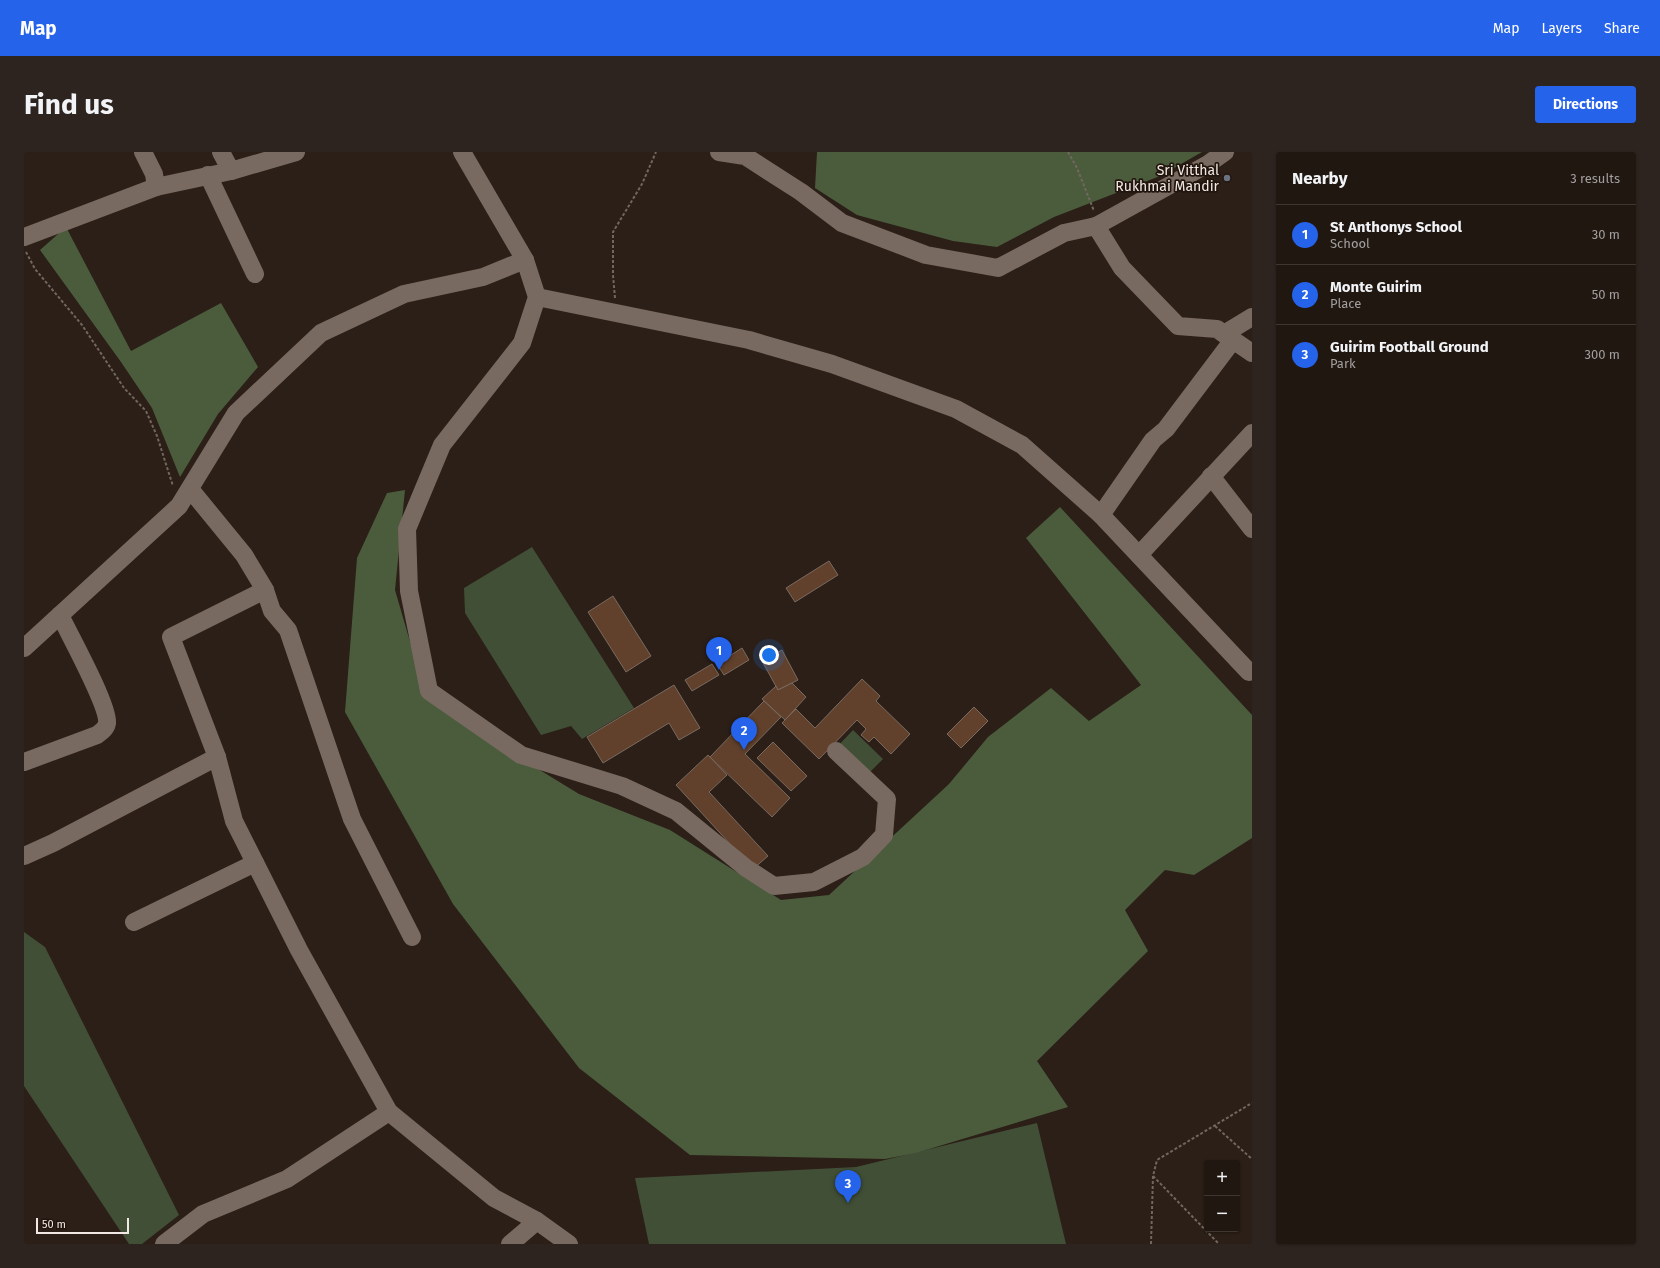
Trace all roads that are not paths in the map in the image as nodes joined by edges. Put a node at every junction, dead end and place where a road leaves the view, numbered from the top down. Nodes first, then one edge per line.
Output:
1 (143, 152) edge
2 (221, 152) edge
3 (296, 152) edge
4 (462, 152) edge
5 (719, 152) edge
6 (1225, 152) edge
7 (231, 171) junction
8 (208, 175) junction
9 (156, 187) junction
10 (1098, 225) junction
11 (24, 237) edge
12 (525, 260) junction
13 (256, 274) dead end
14 (537, 297) junction
15 (1252, 317) edge
16 (1228, 337) junction
17 (1252, 353) edge
18 (1252, 433) edge
19 (1211, 476) junction
20 (190, 489) junction
21 (1101, 515) junction
22 (1252, 529) edge
23 (1138, 555) junction
24 (264, 590) junction
25 (60, 615) junction
26 (24, 648) edge
27 (1249, 672) dead end
28 (836, 750) dead end
29 (217, 757) junction
30 (24, 762) edge
31 (24, 856) edge
32 (255, 862) junction
33 (134, 922) dead end
34 (412, 937) dead end
35 (389, 1112) junction
36 (537, 1221) junction
37 (164, 1244) edge
38 (510, 1244) edge
39 (569, 1244) edge

1 - 9 street
2 - 7 street
3 - 7 street
4 - 12 street
5 - 10 street
6 - 10 street
7 - 8 street
8 - 9 street
8 - 13 street
9 - 11 street
10 - 16 street
12 - 14 street
12 - 20 street
14 - 21 street
14 - 28 street
15 - 16 street
16 - 17 street
16 - 21 street
18 - 19 street
19 - 22 street
19 - 23 street
20 - 24 street
20 - 25 street
21 - 23 street
23 - 27 street
24 - 29 street
24 - 34 street
25 - 26 street
25 - 30 street
29 - 31 street
29 - 32 street
32 - 33 street
32 - 35 street
35 - 36 street
35 - 37 street
36 - 38 street
36 - 39 street

